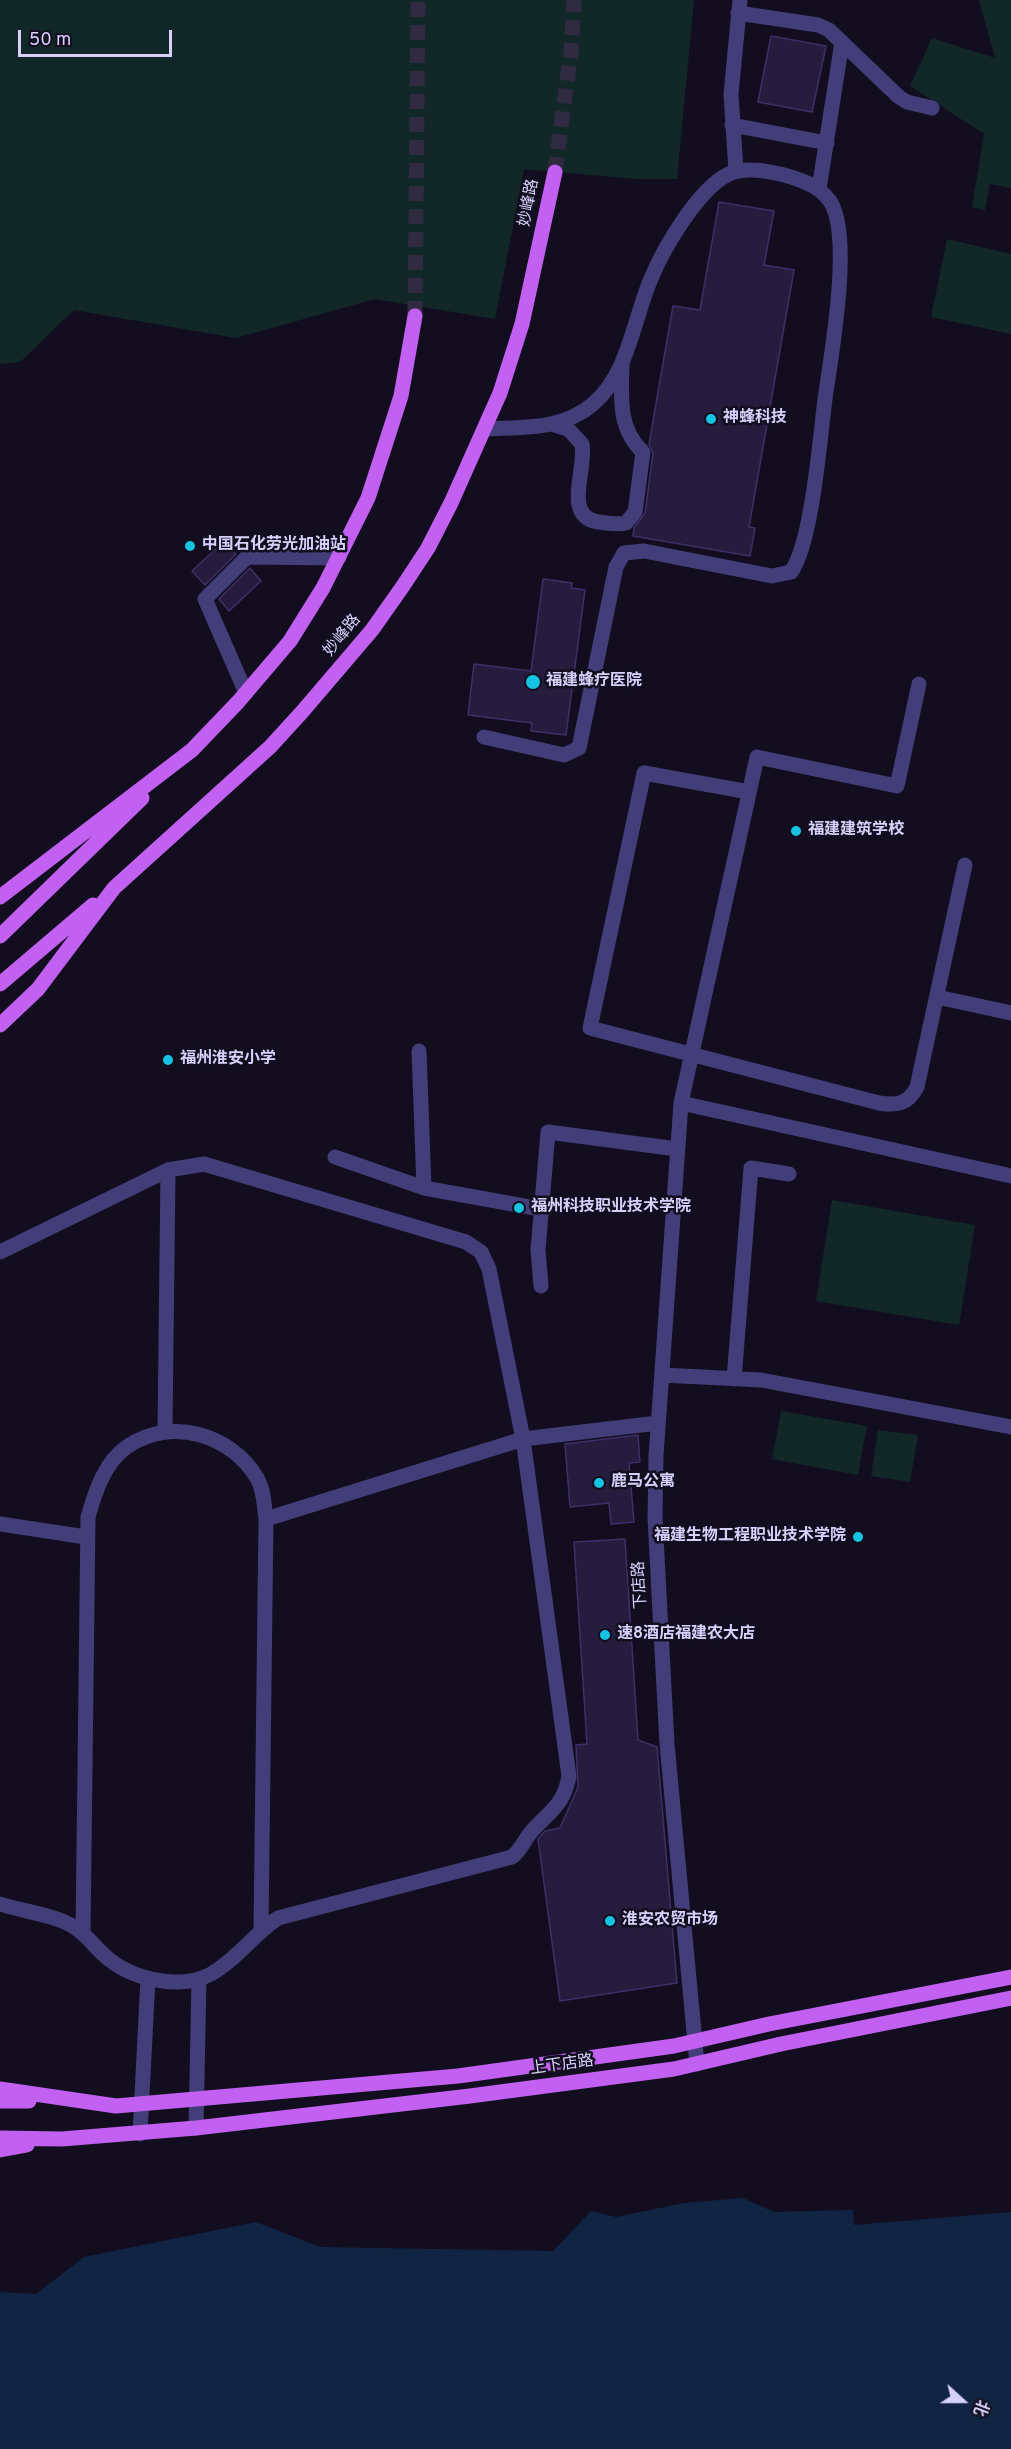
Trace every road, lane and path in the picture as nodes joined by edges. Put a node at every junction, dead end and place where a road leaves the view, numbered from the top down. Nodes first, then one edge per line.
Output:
1 (739, 6) edge
2 (842, 42) junction
3 (932, 108) dead end
4 (732, 125) junction
5 (826, 142) junction
6 (736, 171) junction
7 (555, 172) tunnel mouth
8 (819, 189) junction
9 (415, 316) tunnel mouth
10 (622, 362) junction
11 (555, 424) junction
12 (485, 429) junction
13 (339, 558) junction
14 (919, 684) dead end
15 (246, 693) junction
16 (484, 737) dead end
17 (192, 750) junction
18 (749, 792) junction
19 (965, 865) dead end
20 (114, 888) junction
21 (0, 897) edge
22 (0, 936) edge
23 (5, 980) edge
24 (936, 997) junction
25 (1011, 1013) edge
26 (0, 1025) edge
27 (420, 1051) dead end
28 (690, 1055) junction
29 (681, 1103) junction
30 (677, 1149) junction
31 (335, 1157) dead end
32 (168, 1170) junction
33 (789, 1174) dead end
34 (1011, 1176) edge
35 (424, 1188) junction
36 (541, 1209) junction
37 (0, 1252) edge
38 (541, 1286) dead end
39 (662, 1375) junction
40 (734, 1379) junction
41 (658, 1423) junction
42 (1011, 1427) edge
43 (165, 1430) junction
44 (523, 1439) junction
45 (266, 1519) junction
46 (0, 1524) edge
47 (86, 1537) junction
48 (0, 1904) edge
49 (261, 1929) junction
50 (83, 1934) junction
51 (1011, 1977) edge
52 (148, 1978) junction
53 (199, 1979) junction
54 (1011, 1998) edge
55 (694, 2042) junction
56 (697, 2064) junction
57 (0, 2089) edge
58 (197, 2100) junction
59 (0, 2101) edge
60 (77, 2101) junction
61 (142, 2104) junction
62 (196, 2128) junction
63 (0, 2130) edge
64 (140, 2134) junction
65 (0, 2138) edge
66 (62, 2139) junction
67 (0, 2150) edge

1 - 2 street
1 - 4 street
2 - 3 street
2 - 5 street
4 - 5 street
4 - 6 street
5 - 8 street
6 - 8 street
6 - 10 street
7 - 12 main road, 妙峰路
8 - 16 street
9 - 13 main road
10 - 11 street
10 - 11 street
11 - 12 street
12 - 20 main road, 妙峰路
13 - 15 main road
13 - 15 street
14 - 18 street, 下店路
15 - 17 main road
17 - 21 main road
17 - 22 main road
18 - 28 street, 下店路
18 - 28 street
19 - 24 street
20 - 23 main road
20 - 26 main road, 妙峰路
24 - 25 street
24 - 28 street
27 - 35 street
28 - 29 street, 下店路
29 - 30 street, 下店路
29 - 34 street
30 - 36 street
30 - 39 street, 下店路
31 - 35 street
32 - 37 street
32 - 43 street
32 - 44 street
33 - 40 street
35 - 36 street
36 - 38 street
39 - 40 street
39 - 41 street, 下店路
40 - 42 street
41 - 44 street
41 - 55 street, 下店路
43 - 45 street
43 - 47 street
44 - 45 street
44 - 49 street
45 - 49 street
46 - 47 street
47 - 50 street
48 - 50 street
49 - 53 street
50 - 52 street
51 - 55 main road, 上下店路
52 - 53 street
52 - 61 street
53 - 58 street
54 - 56 main road, 上下店路
55 - 56 street, 下店路
55 - 58 main road, 上下店路
56 - 62 main road, 上下店路
57 - 60 main road
58 - 61 main road, 上下店路
58 - 62 street
59 - 60 main road
60 - 61 main road, 上下店路
61 - 64 street
62 - 64 main road, 上下店路
63 - 66 main road
64 - 66 main road, 上下店路
65 - 66 main road
66 - 67 main road

